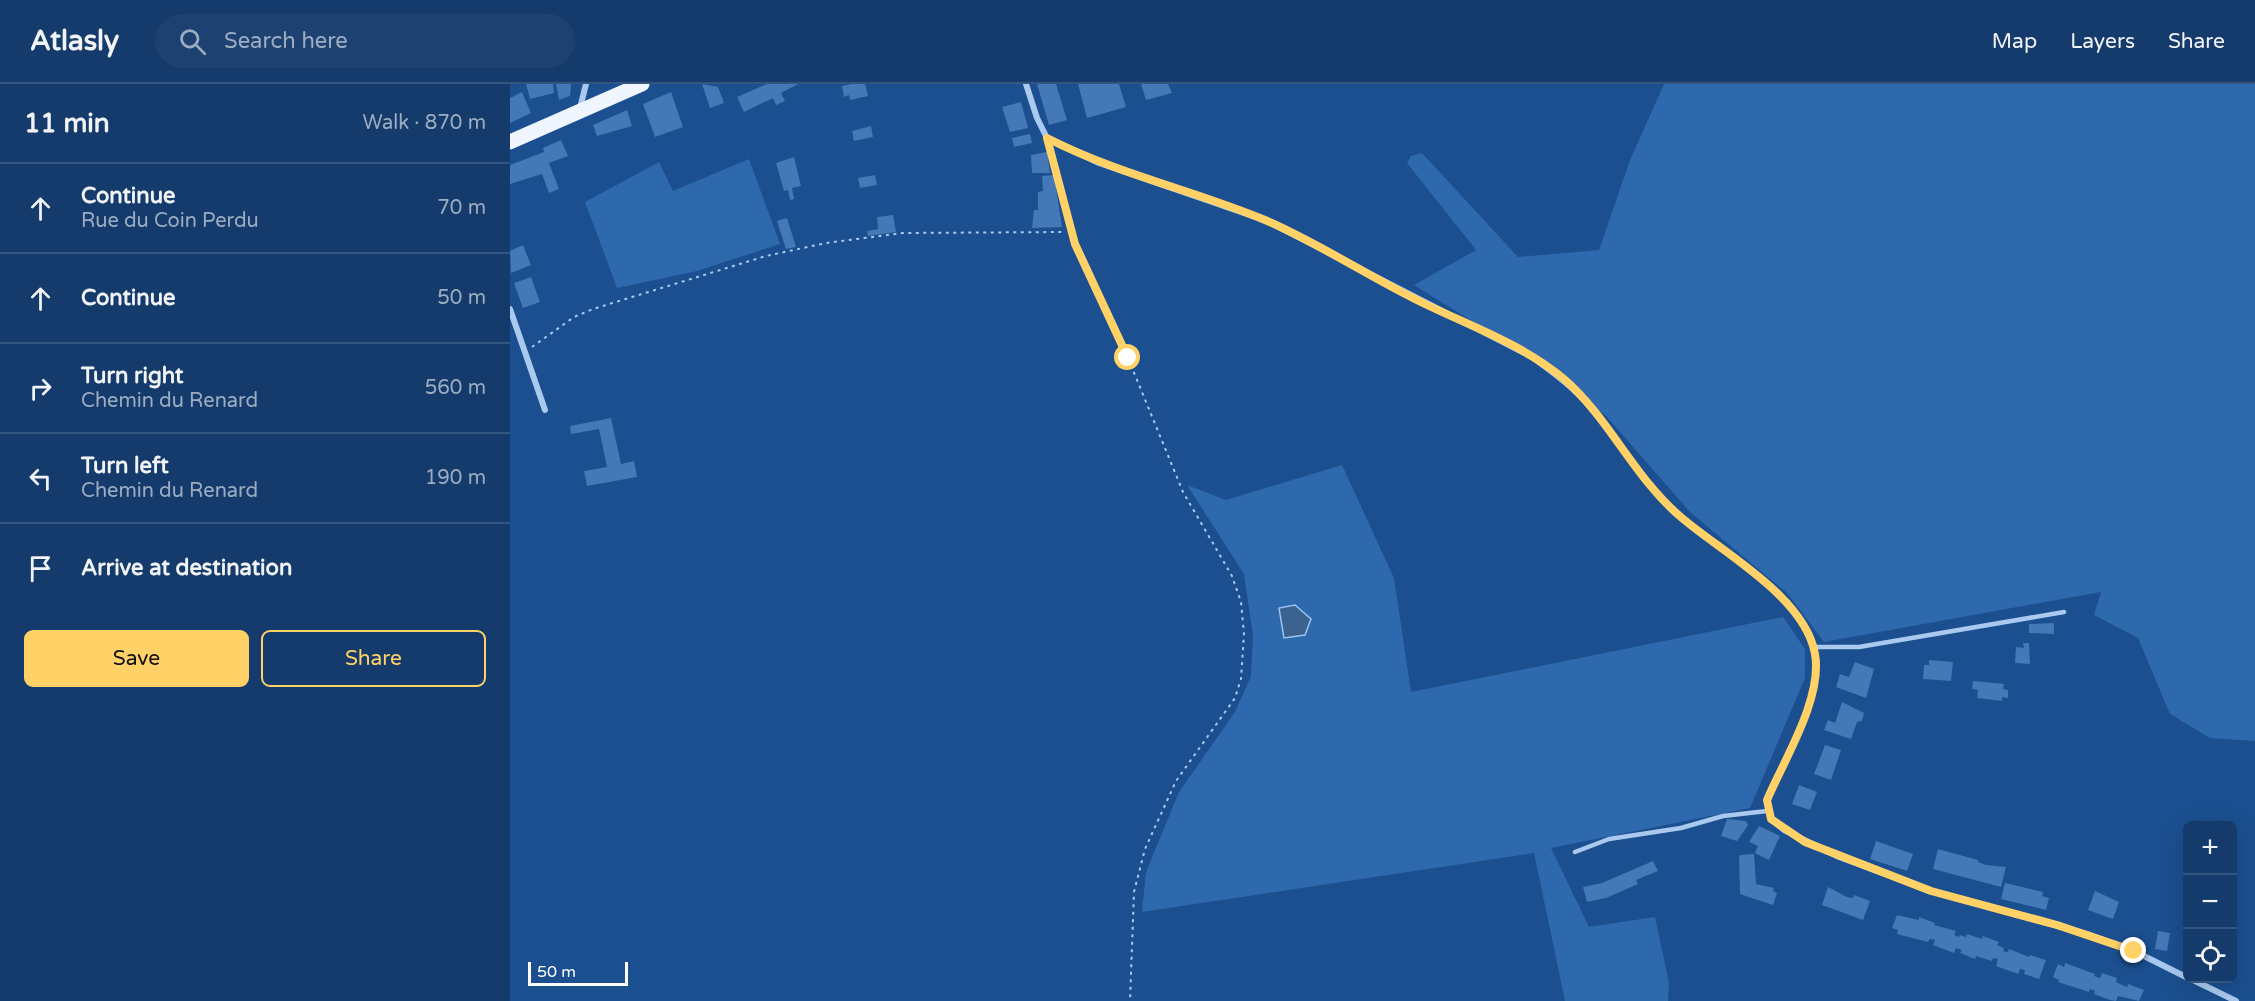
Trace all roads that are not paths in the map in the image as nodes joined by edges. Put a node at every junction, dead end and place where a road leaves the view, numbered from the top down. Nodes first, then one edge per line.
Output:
1 (586, 84) edge
2 (642, 84) edge
3 (1026, 84) edge
4 (579, 111) junction
5 (1047, 138) junction
6 (510, 142) edge
7 (1072, 232) road end
8 (510, 309) edge
9 (545, 410) dead end
10 (2064, 612) dead end
11 (1813, 647) junction
12 (1767, 811) junction
13 (1575, 852) dead end
14 (2183, 976) edge
15 (2198, 983) edge
16 (2236, 1001) edge

1 - 4 street
2 - 4 main road
3 - 5 street
4 - 6 main road
5 - 7 street
5 - 11 street
8 - 9 street
10 - 11 lane
11 - 12 street
12 - 13 lane
12 - 14 street
15 - 16 street

